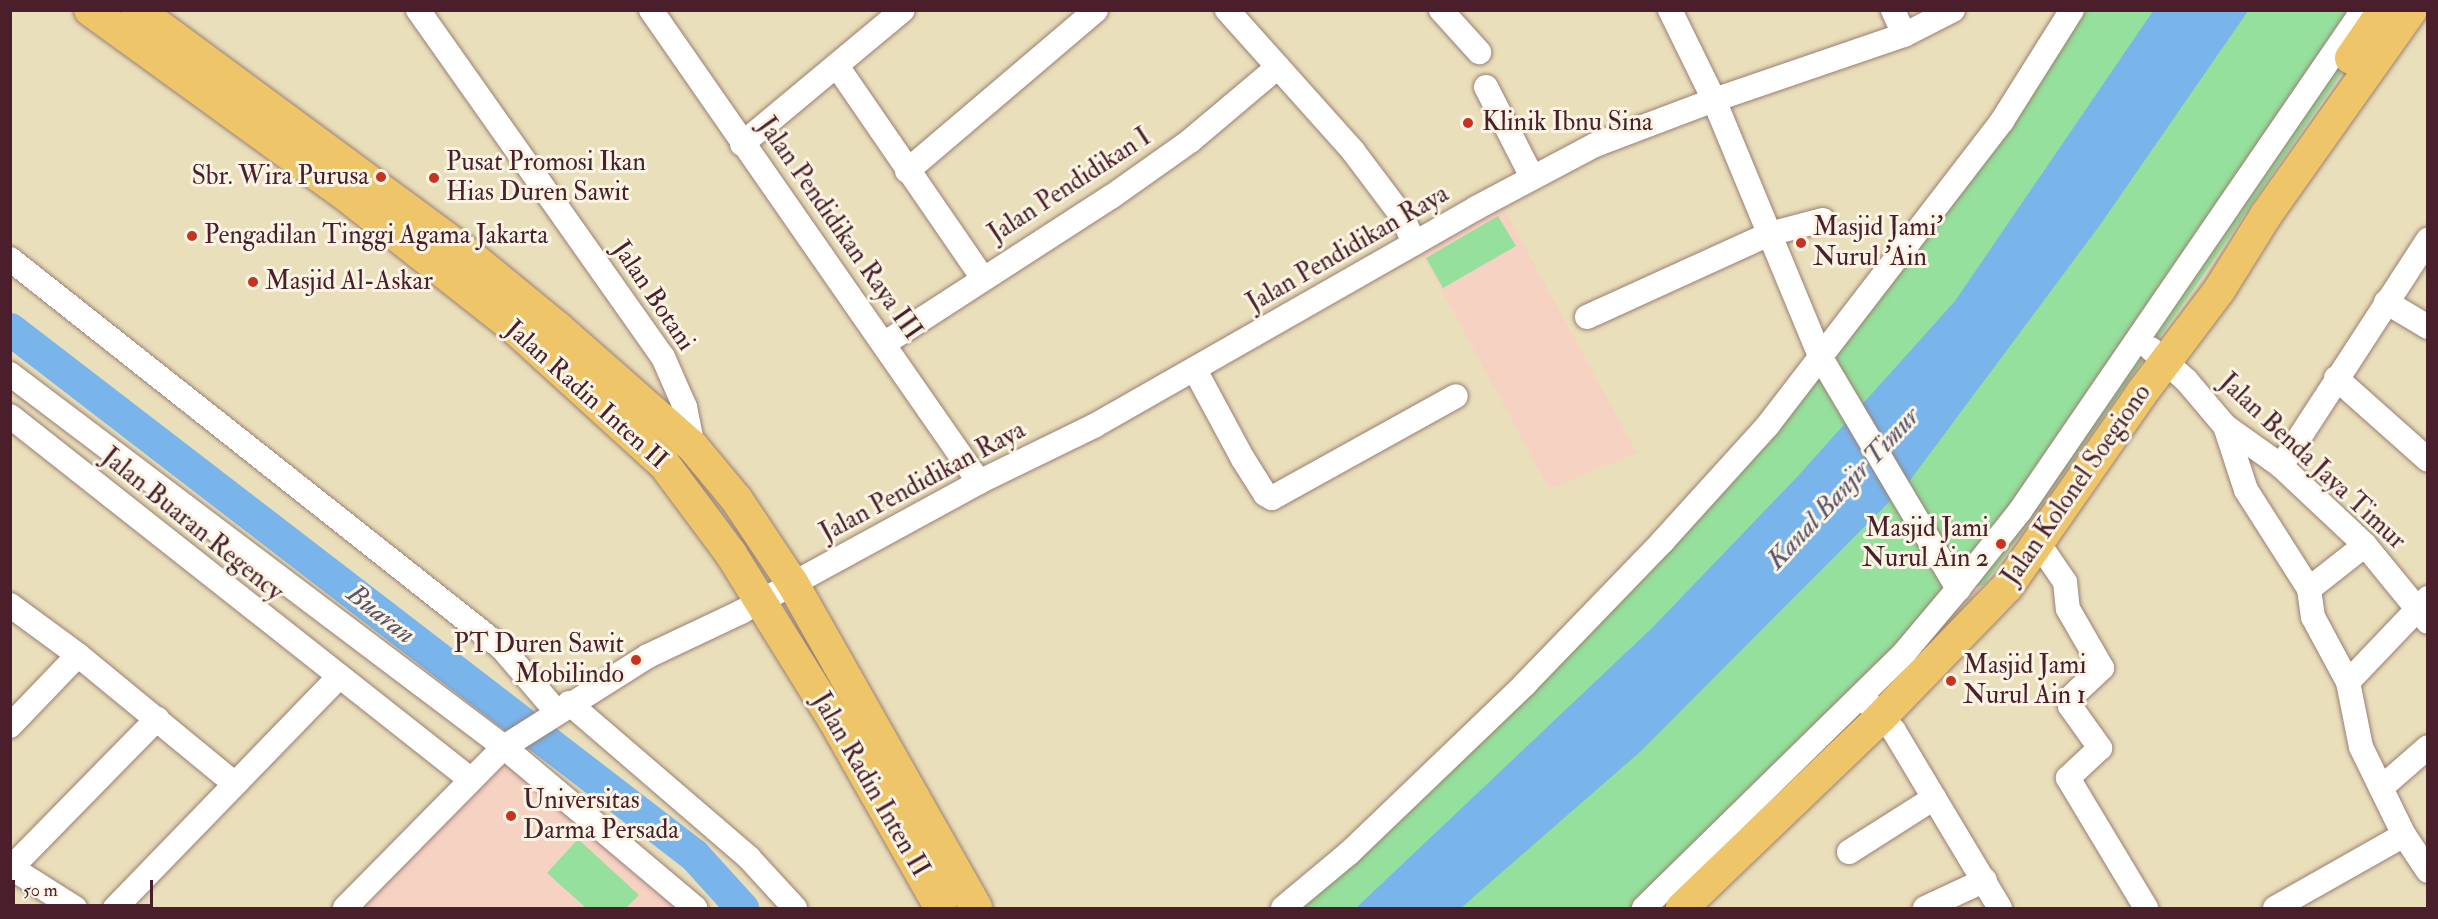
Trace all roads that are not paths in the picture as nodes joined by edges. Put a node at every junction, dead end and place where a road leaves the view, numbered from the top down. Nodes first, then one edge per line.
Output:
1 (90, 10) edge
2 (137, 10) edge
3 (418, 10) edge
4 (903, 10) edge
5 (1096, 10) edge
6 (1227, 10) edge
7 (1441, 10) edge
8 (1670, 10) edge
9 (1893, 10) edge
10 (1953, 10) edge
11 (2072, 10) edge
12 (2363, 10) edge
13 (2384, 10) edge
14 (2411, 10) edge
15 (663, 15) edge
16 (1904, 35) junction
17 (1479, 52) dead end
18 (837, 66) junction
19 (1278, 67) junction
20 (1486, 87) dead end
21 (1714, 100) junction
22 (742, 144) junction
23 (907, 171) junction
24 (1532, 177) junction
25 (1823, 220) dead end
26 (1769, 234) junction
27 (2427, 240) edge
28 (1414, 243) junction
29 (10, 259) edge
30 (982, 277) junction
31 (2386, 302) junction
32 (1587, 316) dead end
33 (2427, 327) edge
34 (885, 343) junction
35 (2158, 355) junction
36 (1825, 364) junction
37 (1195, 370) junction
38 (10, 374) edge
39 (2336, 378) junction
40 (1456, 396) dead end
41 (10, 416) edge
42 (2225, 426) junction
43 (693, 447) junction
44 (2427, 460) edge
45 (2281, 466) junction
46 (979, 482) junction
47 (2039, 544) junction
48 (2365, 544) junction
49 (793, 584) junction
50 (2309, 589) junction
51 (1965, 596) junction
52 (760, 602) junction
53 (10, 605) edge
54 (2424, 610) edge
55 (78, 655) junction
56 (338, 678) junction
57 (2348, 682) junction
58 (559, 709) junction
59 (1875, 710) junction
60 (157, 719) junction
61 (10, 726) edge
62 (512, 742) junction
63 (2427, 747) edge
64 (470, 779) junction
65 (234, 783) junction
66 (2381, 788) junction
67 (1934, 798) junction
68 (2404, 835) junction
69 (1849, 852) dead end
70 (11, 868) edge
71 (2427, 871) edge
72 (1985, 880) junction
73 (1682, 907) edge
74 (75, 909) edge
75 (115, 909) edge
76 (345, 909) edge
77 (695, 909) edge
78 (795, 909) edge
79 (941, 909) edge
80 (976, 909) edge
81 (1282, 909) edge
82 (1644, 909) edge
83 (1925, 909) edge
84 (2000, 909) edge
85 (2146, 909) edge
86 (2275, 909) edge

1 - 52 main road, Jalan Radin Inten II
2 - 43 main road, Jalan Radin Inten II
3 - 43 street, Jalan Botani
4 - 18 street
5 - 23 street
6 - 19 street
7 - 17 street
8 - 21 street
9 - 16 street
10 - 16 street, Jalan Pendidikan Raya
11 - 36 street
12 - 51 street
13 - 35 main road, Jalan Kolonel Soegiono
14 - 35 main road, Jalan Kolonel Soegiono
15 - 22 street, Jalan Pendidikan Raya III
16 - 21 street, Jalan Pendidikan Raya
18 - 22 street
18 - 23 street
19 - 28 street
19 - 30 street, Jalan Pendidikan I
20 - 24 street
21 - 24 street, Jalan Pendidikan Raya
21 - 26 street
22 - 34 street, Jalan Pendidikan Raya III
23 - 30 street
24 - 28 street, Jalan Pendidikan Raya
25 - 26 street
26 - 32 street
26 - 36 street
27 - 31 street
28 - 37 street, Jalan Pendidikan Raya
29 - 58 street
30 - 34 street, Jalan Pendidikan I
31 - 33 street
31 - 39 street
34 - 46 street, Jalan Pendidikan Raya III
35 - 42 street, Jalan Benda Jaya Timur
35 - 47 main road, Jalan Kolonel Soegiono
35 - 51 main road, Jalan Kolonel Soegiono
36 - 51 street
36 - 81 street
37 - 40 street
37 - 46 street, Jalan Pendidikan Raya
38 - 62 street
39 - 44 street
39 - 45 street
41 - 56 street, Jalan Buaran Regency
42 - 45 street, Jalan Benda Jaya Timur
42 - 50 street
43 - 49 main road, Jalan Radin Inten II
45 - 48 street, Jalan Benda Jaya Timur
46 - 49 street, Jalan Pendidikan Raya
47 - 59 main road, Jalan Kolonel Soegiono
47 - 85 street
48 - 50 street
48 - 54 street, Jalan Benda Jaya Timur
49 - 52 street, Jalan Pendidikan Raya
49 - 80 main road, Jalan Radin Inten II
50 - 57 street
51 - 59 main road, Jalan Kolonel Soegiono
51 - 82 street
52 - 58 street, Jalan Pendidikan Raya
52 - 79 main road, Jalan Radin Inten II
53 - 55 street
54 - 57 street
55 - 60 street
55 - 61 street
56 - 64 street, Jalan Buaran Regency
56 - 65 street
57 - 66 street
58 - 62 street, Jalan Pendidikan Raya
58 - 78 street
59 - 67 street
59 - 73 main road, Jalan Kolonel Soegiono
60 - 65 street
60 - 70 street
62 - 64 street, Jalan Pendidikan Raya
62 - 77 street
63 - 66 street
64 - 76 street, Jalan Pendidikan Raya
65 - 75 street
66 - 68 street
67 - 69 street
67 - 72 street
68 - 71 street
68 - 86 street
70 - 74 street
72 - 83 street
72 - 84 street

